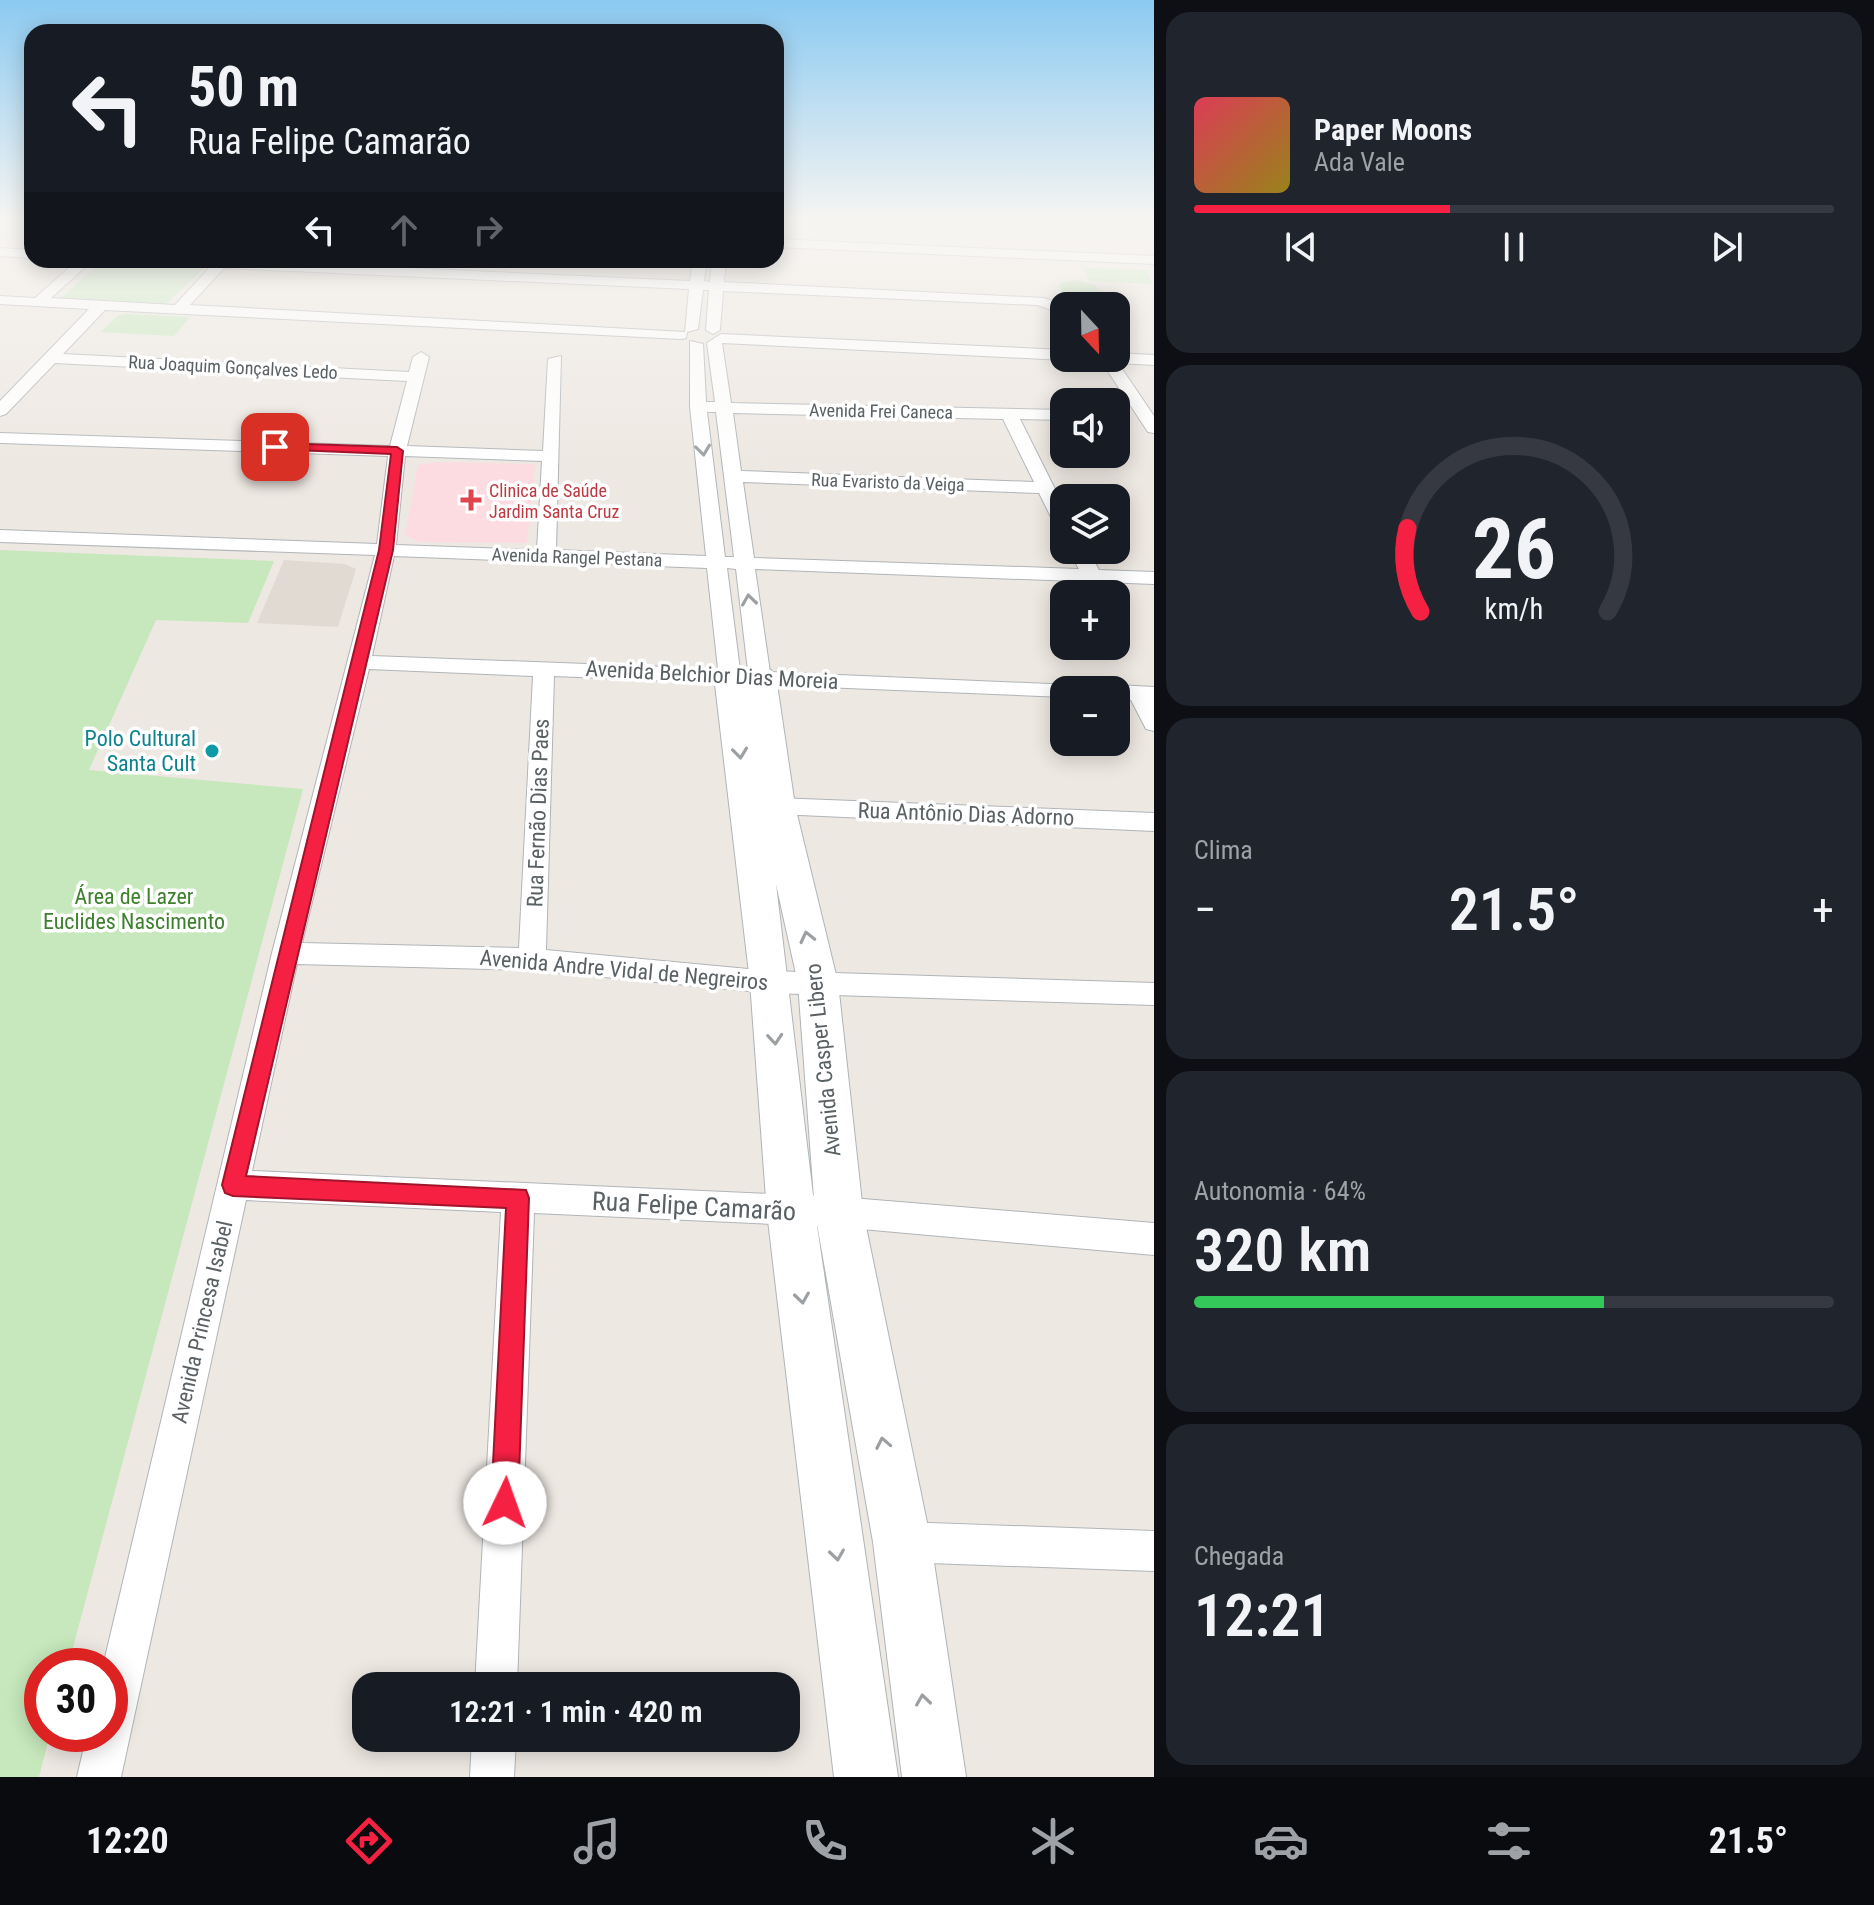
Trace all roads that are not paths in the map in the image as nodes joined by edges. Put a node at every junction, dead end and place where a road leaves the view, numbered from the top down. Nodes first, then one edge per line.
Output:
1 (57, 303) edge
2 (185, 303) edge
3 (693, 303) edge
4 (717, 303) edge
5 (101, 305) junction
6 (179, 309) junction
7 (689, 336) junction
8 (716, 337) junction
9 (1050, 354) edge
10 (52, 358) junction
11 (556, 359) dead end
12 (1130, 359) edge
13 (1154, 360) edge
14 (418, 367) joint
15 (1116, 372) edge
16 (698, 407) junction
17 (725, 407) junction
18 (0, 411) edge
19 (1009, 414) junction
20 (1050, 415) edge
21 (1154, 428) edge
22 (0, 438) edge
23 (397, 451) junction
24 (550, 456) junction
25 (732, 476) junction
26 (1044, 488) junction
27 (1050, 499) edge
28 (0, 536) edge
29 (386, 550) junction
30 (546, 556) junction
31 (718, 563) junction
32 (1086, 564) edge
33 (744, 565) junction
34 (1092, 576) junction
35 (1154, 578) edge
36 (360, 662) junction
37 (544, 667) junction
38 (745, 676) junction
39 (1050, 689) edge
40 (1147, 694) edge
41 (1154, 724) edge
42 (777, 806) junction
43 (1154, 822) edge
44 (286, 953) junction
45 (532, 959) junction
46 (770, 982) junction
47 (818, 983) junction
48 (1154, 994) edge
49 (233, 1185) junction
50 (518, 1198) junction
51 (791, 1212) junction
52 (839, 1212) junction
53 (1154, 1239) edge
54 (902, 1542) junction
55 (1154, 1551) edge
56 (128, 1648) edge
57 (497, 1672) edge
58 (104, 1752) edge
59 (493, 1752) edge
60 (99, 1777) edge
61 (492, 1777) edge
62 (866, 1777) edge
63 (934, 1777) edge

1 - 5 street
2 - 6 street
3 - 7 street, Avenida Casper Libero
4 - 8 street, Avenida Casper Libero
5 - 6 street
5 - 10 street
6 - 7 street
7 - 8 street
7 - 16 street, Avenida Casper Libero
8 - 9 street
8 - 17 street, Avenida Casper Libero
10 - 14 street, Rua Joaquim Gonçalves Ledo
10 - 18 street
11 - 24 street
12 - 13 street
14 - 23 street, Avenida Princesa Isabel
15 - 21 street
16 - 17 street, Avenida Frei Caneca
16 -> 31 street, Avenida Casper Libero
17 - 19 street, Avenida Frei Caneca
17 - 25 street, Avenida Casper Libero
19 - 20 street, Avenida Frei Caneca
19 - 26 street
22 - 23 street
23 - 24 street
23 - 29 street, Avenida Princesa Isabel
24 - 30 street
25 - 26 street, Rua Evaristo da Veiga
25 - 33 street, Avenida Casper Libero
26 - 27 street
28 - 29 street, Avenida Rangel Pestana
29 - 30 street, Avenida Rangel Pestana
29 - 36 street, Avenida Princesa Isabel
30 - 31 street, Avenida Rangel Pestana
31 - 33 street, Avenida Rangel Pestana
31 - 38 street, Avenida Casper Libero
32 - 34 street
33 - 34 street, Avenida Rangel Pestana
38 -> 33 street, Avenida Casper Libero
34 - 35 street, Avenida Rangel Pestana
36 - 37 street, Avenida Belchior Dias Moreia
36 - 44 street, Avenida Princesa Isabel
37 - 38 street, Avenida Belchior Dias Moreia
37 - 45 street, Rua Fernão Dias Paes
38 - 39 street, Avenida Belchior Dias Moreia
38 - 42 street, Avenida Casper Libero
38 -> 46 street, Avenida Casper Libero
40 - 41 street
42 - 43 street, Rua Antônio Dias Adorno
47 -> 42 street, Avenida Casper Libero
44 - 45 street, Avenida Andre Vidal de Negreiros
44 - 49 street, Avenida Princesa Isabel
45 - 46 street, Avenida Andre Vidal de Negreiros
46 - 47 street, Avenida Andre Vidal de Negreiros
46 -> 51 street, Avenida Casper Libero
47 - 48 street, Avenida Andre Vidal de Negreiros
47 - 52 street, Avenida Casper Libero
49 - 50 street, Rua Felipe Camarão
49 - 56 street, Avenida Princesa Isabel
50 - 51 street, Rua Felipe Camarão
50 - 57 street
51 - 52 street, Rua Felipe Camarão
51 -> 62 street, Avenida Casper Libero
52 - 53 street, Rua Felipe Camarão
54 -> 52 street, Avenida Casper Libero
54 - 55 street
63 -> 54 street, Avenida Casper Libero
58 - 60 street
59 - 61 street

